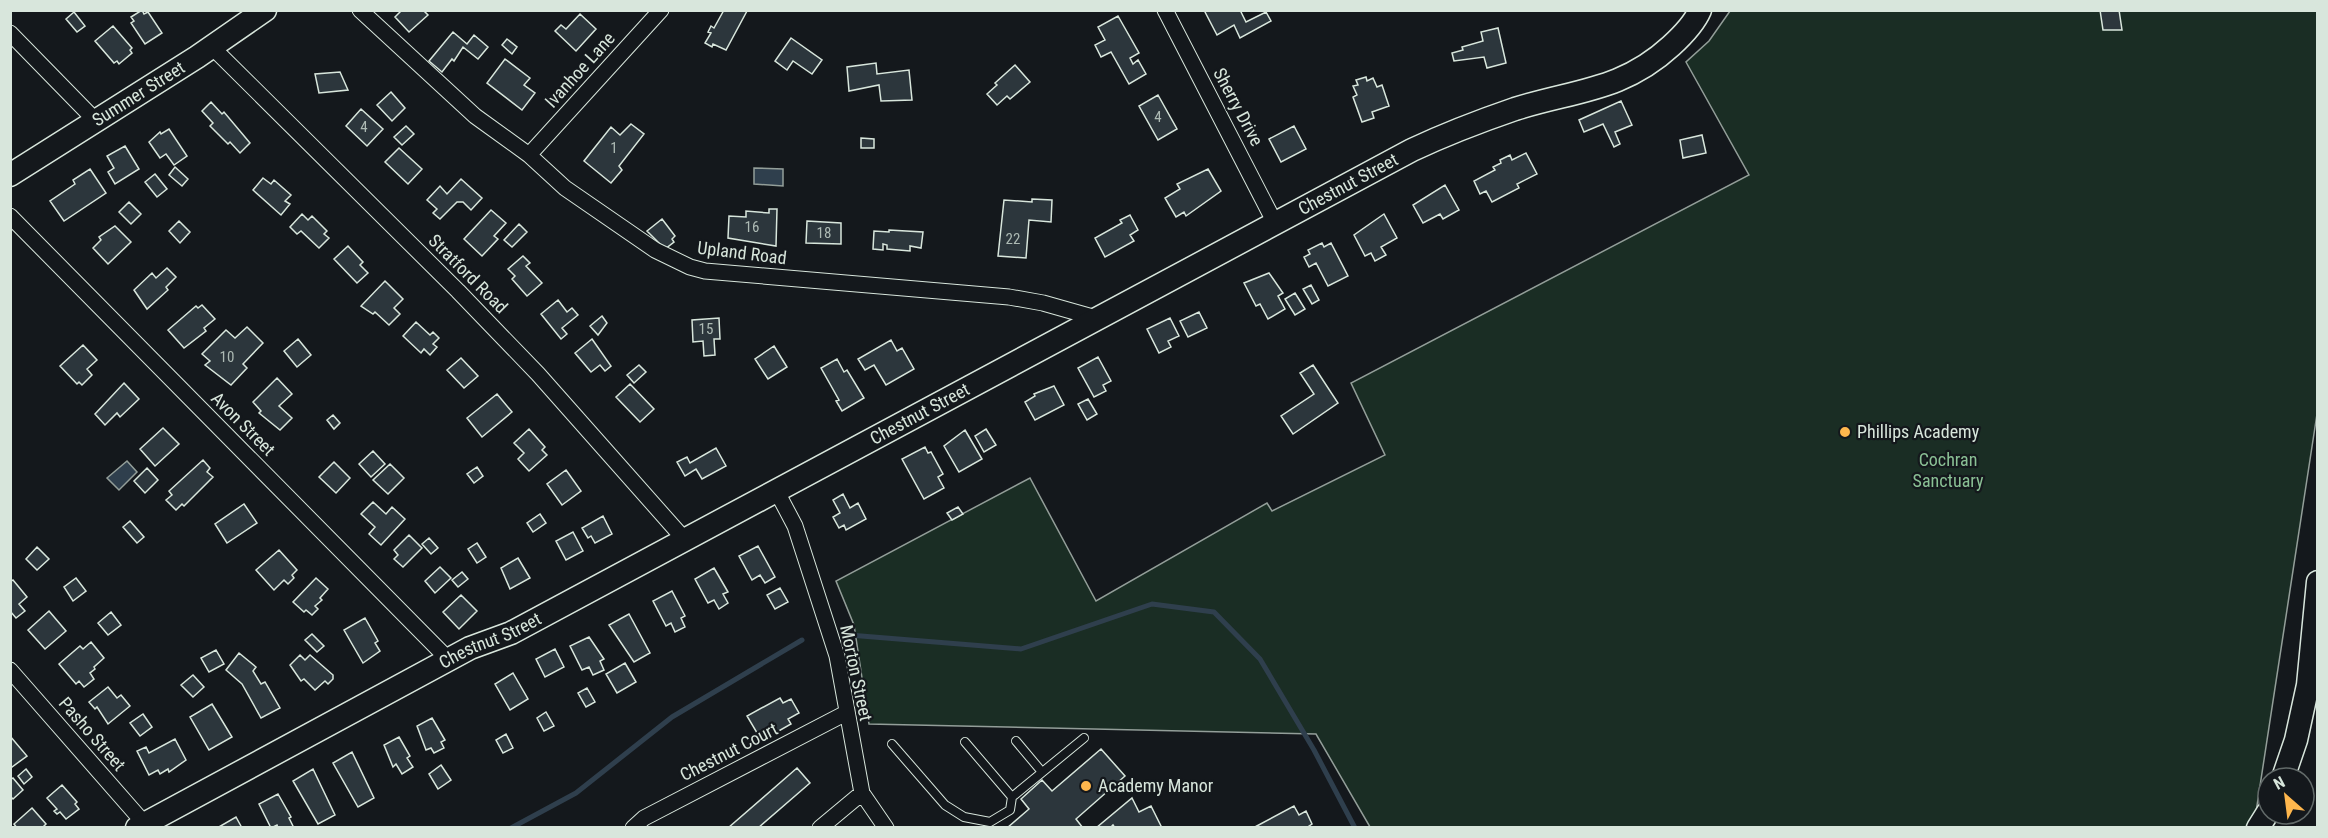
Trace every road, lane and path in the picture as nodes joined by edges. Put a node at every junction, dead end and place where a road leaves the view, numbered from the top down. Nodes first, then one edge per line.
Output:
1 (265, 10) edge
2 (360, 10) edge
3 (661, 10) edge
4 (1165, 10) edge
5 (1700, 10) edge
6 (10, 33) edge
7 (212, 47) junction
8 (96, 121) junction
9 (529, 155) junction
10 (10, 175) edge
11 (10, 216) edge
12 (1275, 223) junction
13 (1096, 318) junction
14 (776, 490) junction
15 (685, 540) junction
16 (2318, 582) edge
17 (2315, 638) edge
18 (448, 659) junction
19 (10, 670) edge
20 (846, 713) junction
21 (1084, 738) dead end
22 (1016, 741) dead end
23 (965, 742) dead end
24 (892, 744) dead end
25 (2287, 766) edge
26 (1042, 772) junction
27 (862, 793) junction
28 (1012, 796) junction
29 (140, 825) edge
30 (633, 828) edge
31 (820, 828) edge
32 (886, 828) edge

1 - 7 street, Summer Street
2 - 9 street, Upland Road
3 - 9 street, Ivanhoe Lane
4 - 12 street, Sherry Drive
5 - 12 street, Chestnut Street
6 - 8 street
7 - 8 street, Summer Street
7 - 15 street, Stratford Road
8 - 10 street, Summer Street
9 - 13 street, Upland Road
11 - 18 street, Avon Street
12 - 13 street, Chestnut Street
13 - 14 street, Chestnut Street
14 - 15 street, Chestnut Street
14 - 20 street, Morton Street
15 - 18 street, Chestnut Street
16 - 17 street
17 - 25 street
18 - 29 street, Chestnut Street
19 - 29 street, Pasho Street
20 - 27 street, Morton Street
20 - 30 street, Chestnut Court
21 - 26 lane
22 - 26 lane
23 - 28 lane
24 - 28 lane
26 - 28 lane
27 - 31 street
27 - 32 street, Morton Street

